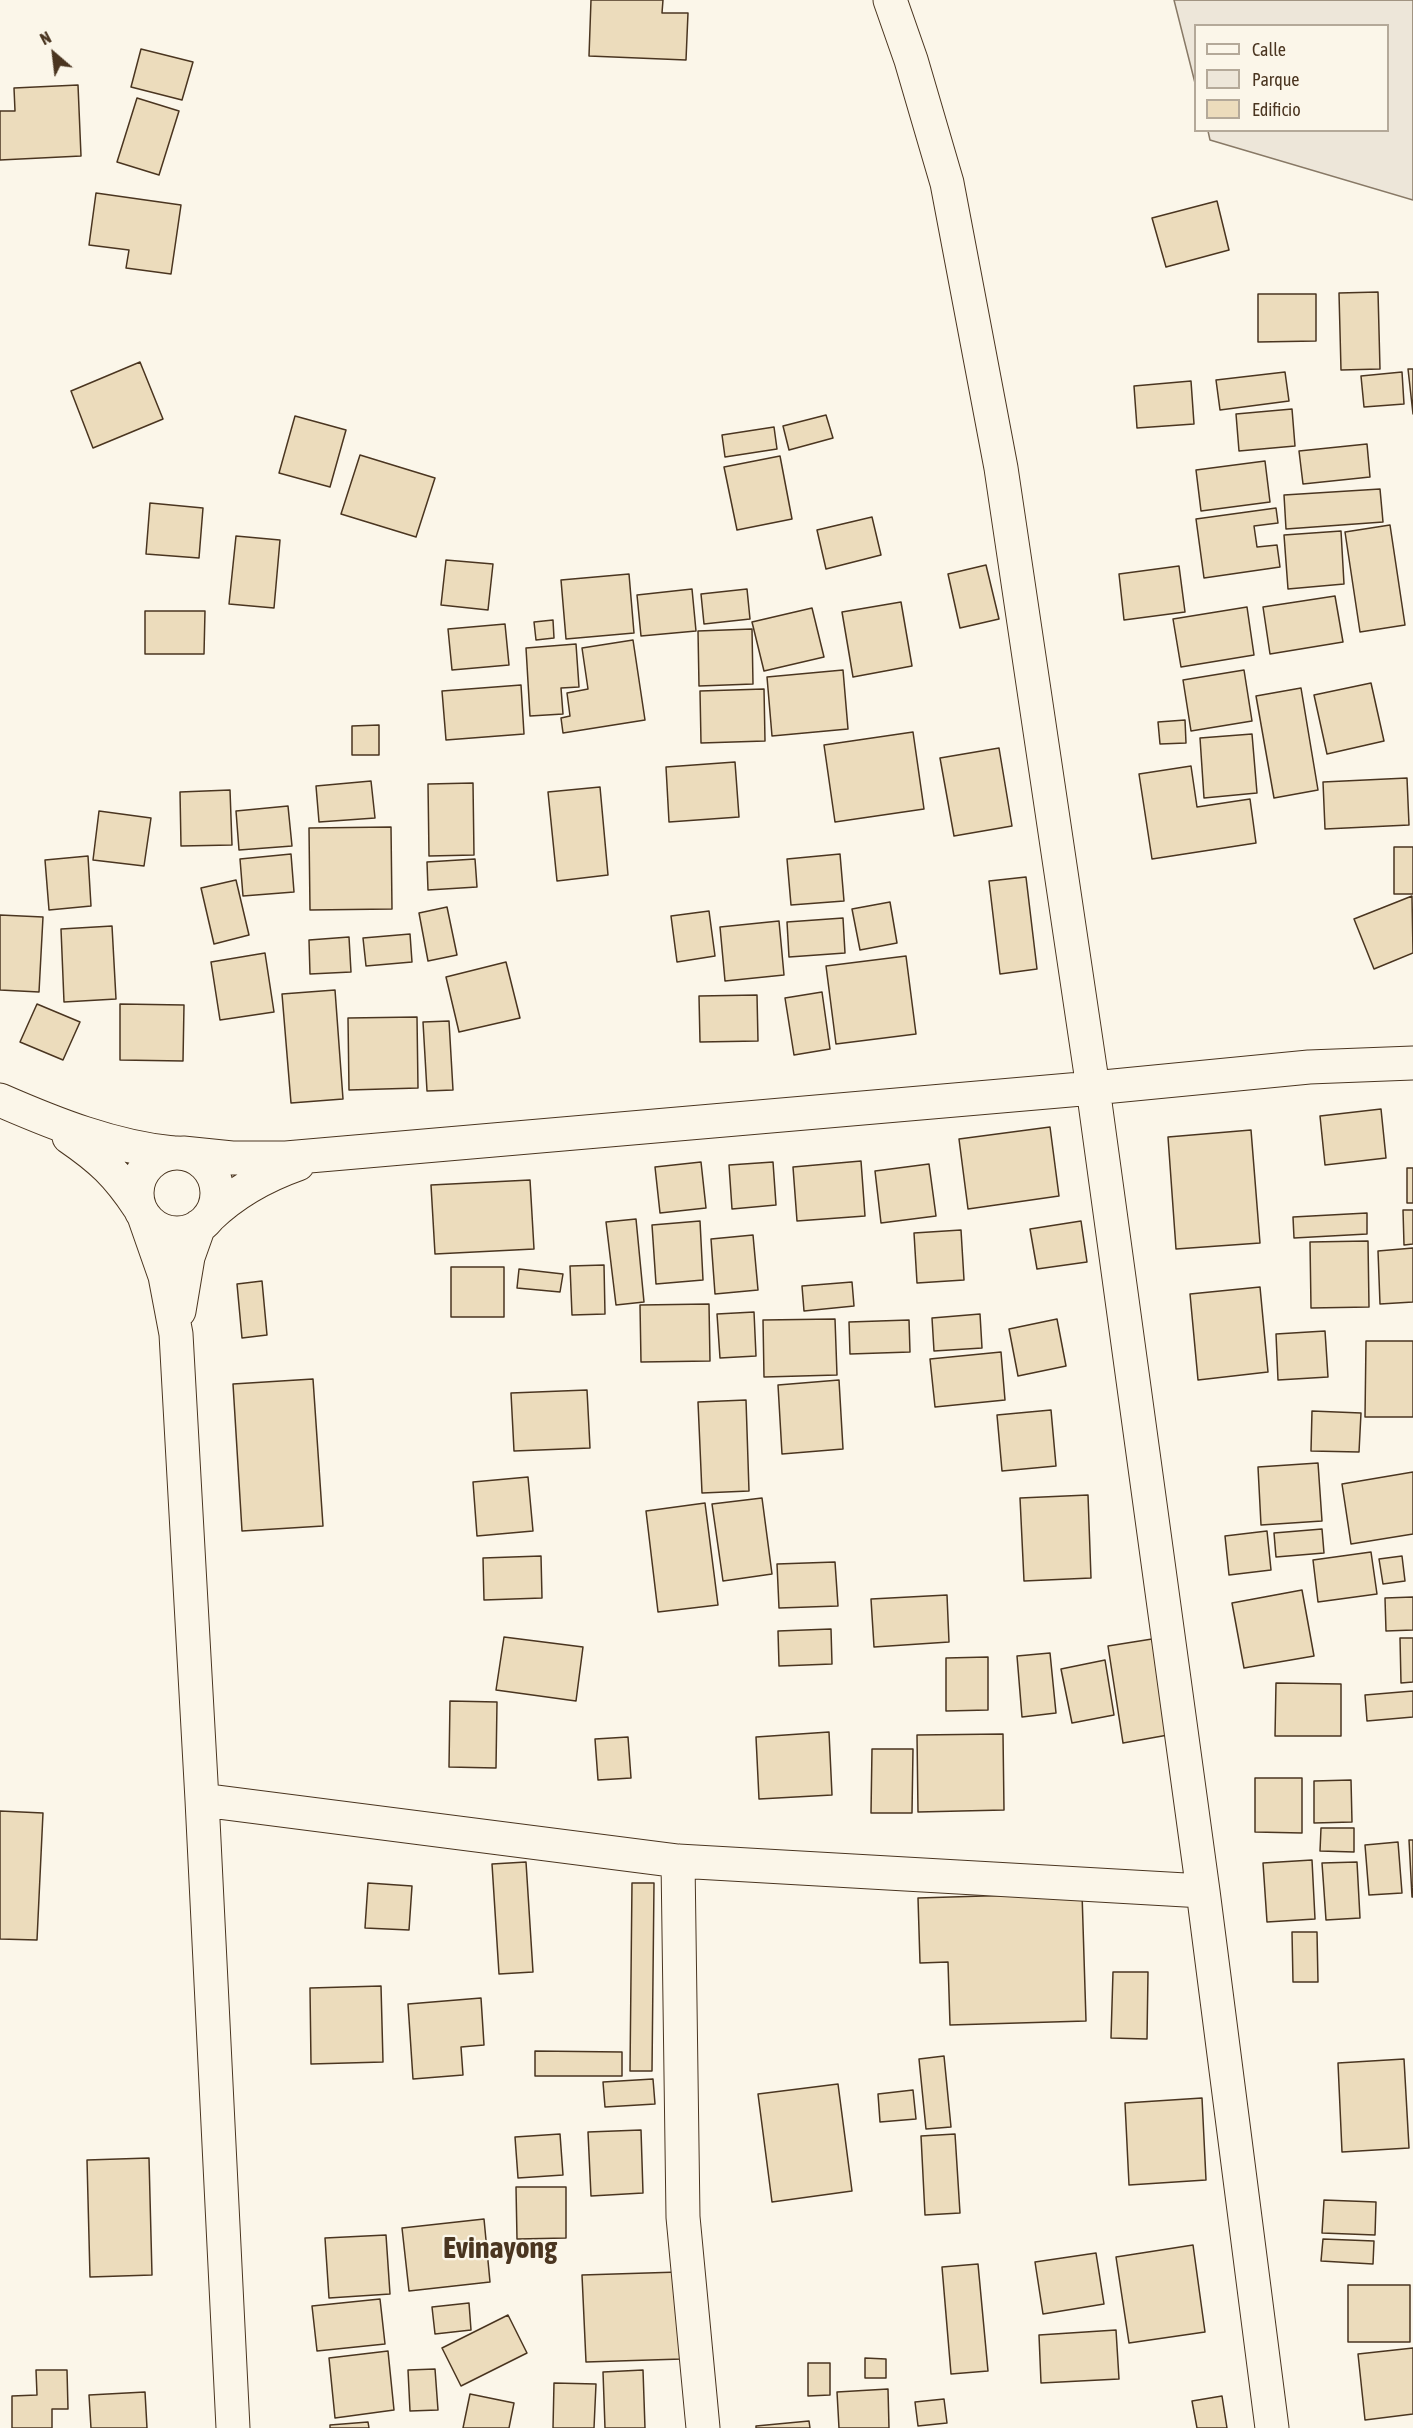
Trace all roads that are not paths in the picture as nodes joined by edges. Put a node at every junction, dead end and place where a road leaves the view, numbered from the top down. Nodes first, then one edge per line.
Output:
1 (890, 0) edge
2 (1413, 1063) edge
3 (1094, 1088) junction
4 (0, 1100) edge
5 (38, 1116) junction
6 (178, 1153) junction
7 (325, 1155) junction
8 (141, 1211) junction
9 (204, 1221) junction
10 (176, 1334) junction
11 (202, 1800) junction
12 (678, 1861) junction
13 (1203, 1891) junction
14 (233, 2428) edge
15 (703, 2428) edge
16 (1272, 2428) edge

1 - 3 street
2 - 3 street
3 - 7 street
3 - 13 street
4 - 5 street
5 - 6 street
5 - 8 street
6 - 7 street
6 - 8 street
6 - 9 street
7 - 9 street
8 - 9 street
8 - 10 street
9 - 10 street
10 - 11 street
11 - 12 street
11 - 14 street
12 - 13 street
12 - 15 street
13 - 16 street

